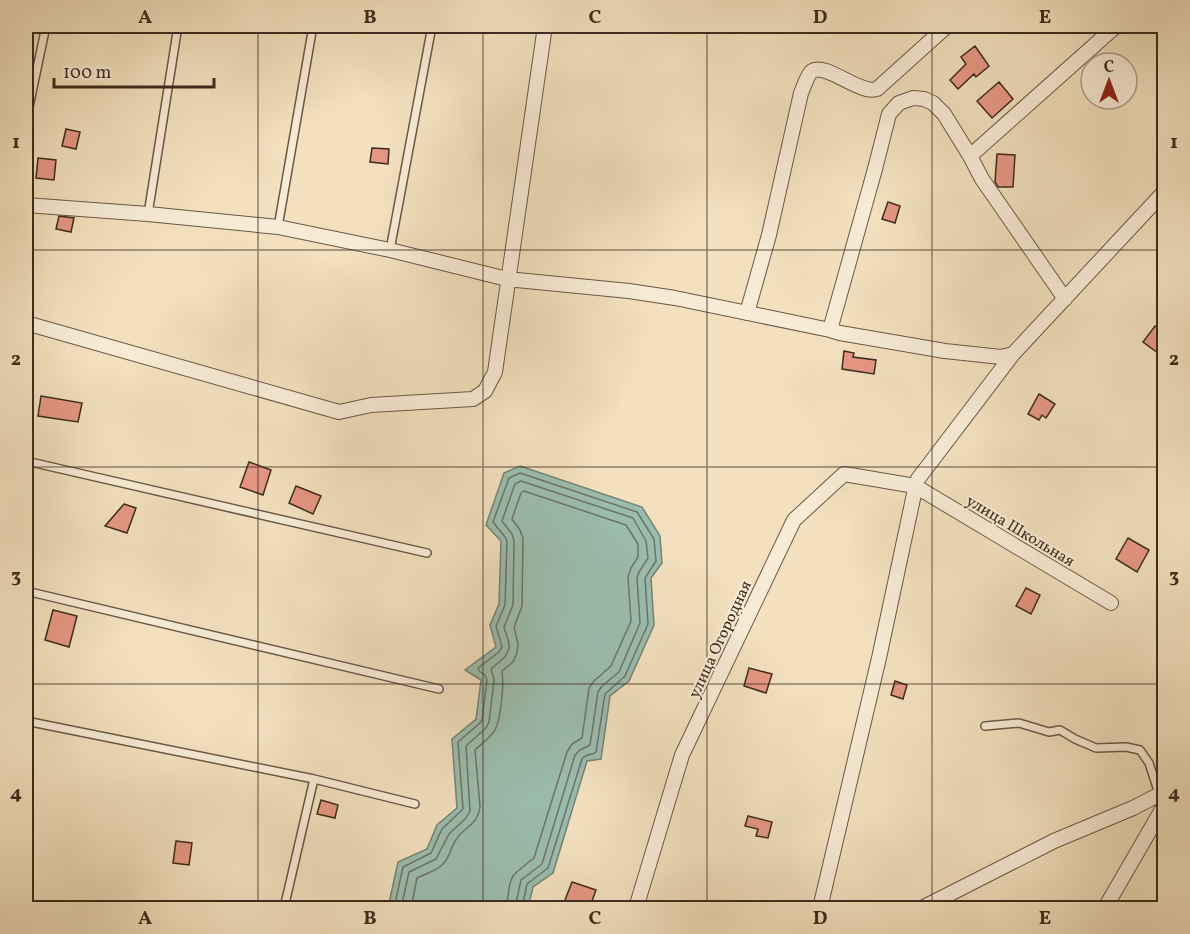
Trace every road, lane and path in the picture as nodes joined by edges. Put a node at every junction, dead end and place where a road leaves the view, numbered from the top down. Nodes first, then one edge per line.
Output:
1 (46, 26) edge
2 (178, 26) edge
3 (313, 26) edge
4 (432, 26) edge
5 (545, 26) edge
6 (947, 26) edge
7 (1116, 26) edge
8 (26, 121) edge
9 (970, 156) junction
10 (1164, 192) edge
11 (26, 206) edge
12 (148, 214) junction
13 (278, 227) junction
14 (390, 250) junction
15 (507, 279) junction
16 (1065, 299) junction
17 (747, 313) junction
18 (26, 323) edge
19 (830, 330) junction
20 (1013, 354) junction
21 (26, 461) edge
22 (915, 486) junction
23 (427, 553) dead end
24 (26, 591) edge
25 (1111, 603) dead end
26 (439, 689) dead end
27 (26, 721) edge
28 (985, 726) dead end
29 (314, 779) junction
30 (1163, 797) edge
31 (415, 804) dead end
32 (284, 909) edge
33 (636, 909) edge
34 (820, 909) edge
35 (922, 909) edge
36 (1105, 909) edge

1 - 8 lane
2 - 12 lane
3 - 13 lane
4 - 14 lane
5 - 15 street
6 - 17 street
7 - 9 street
9 - 16 street
9 - 19 street
10 - 16 street
11 - 12 street
12 - 13 street
13 - 14 street
14 - 15 street
15 - 17 street
15 - 18 street
16 - 20 street
17 - 19 street
19 - 20 street
20 - 22 street
21 - 23 lane
22 - 25 street, улица Школьная
22 - 33 street, улица Огородная
22 - 34 street
24 - 26 lane
27 - 29 lane
28 - 30 lane
29 - 31 lane
29 - 32 lane
30 - 35 street
30 - 36 street

